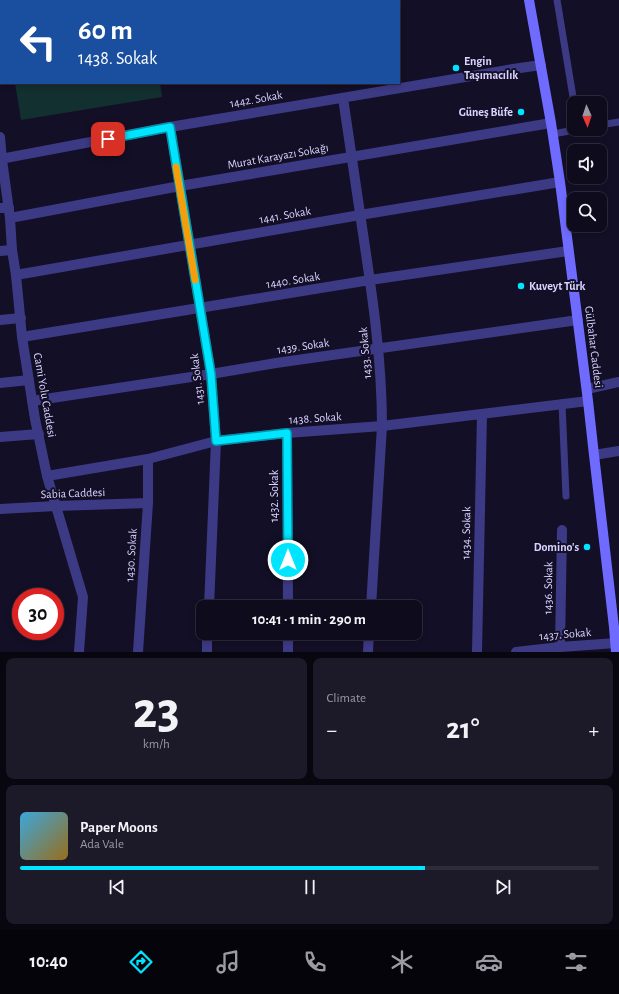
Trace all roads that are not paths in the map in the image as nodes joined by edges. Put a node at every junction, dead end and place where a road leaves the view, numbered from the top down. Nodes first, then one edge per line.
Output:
1 (529, 0) edge
2 (557, 0) edge
3 (541, 65) junction
4 (573, 96) edge
5 (342, 98) junction
6 (551, 122) junction
7 (619, 122) edge
8 (607, 124) edge
9 (170, 127) junction
10 (567, 131) edge
11 (553, 134) junction
12 (0, 137) edge
13 (352, 157) junction
14 (1, 159) edge
15 (560, 182) junction
16 (180, 186) junction
17 (6, 211) edge
18 (360, 215) junction
19 (189, 244) junction
20 (12, 250) junction
21 (0, 251) edge
22 (568, 251) junction
23 (16, 275) junction
24 (370, 280) junction
25 (200, 309) junction
26 (21, 318) junction
27 (0, 320) edge
28 (578, 320) junction
29 (22, 337) junction
30 (378, 348) junction
31 (211, 374) junction
32 (29, 380) junction
33 (619, 382) edge
34 (0, 383) edge
35 (587, 389) junction
36 (32, 401) junction
37 (588, 401) junction
38 (562, 404) junction
39 (482, 414) junction
40 (382, 426) junction
41 (287, 433) junction
42 (39, 434) junction
43 (0, 437) edge
44 (216, 441) junction
45 (619, 450) edge
46 (594, 455) junction
47 (148, 460) junction
48 (47, 476) junction
49 (566, 496) dead end
50 (148, 503) junction
51 (56, 506) junction
52 (0, 509) edge
53 (562, 530) dead end
54 (208, 600) edge
55 (288, 600) edge
56 (371, 600) edge
57 (617, 626) edge
58 (207, 640) edge
59 (288, 640) edge
60 (369, 640) edge
61 (560, 647) junction
62 (616, 648) edge
63 (79, 652) edge
64 (138, 652) edge
65 (206, 652) edge
66 (288, 652) edge
67 (368, 652) edge
68 (477, 652) edge
69 (516, 652) edge

1 - 3 main road, Gülbahar Caddesi
2 - 4 lane
3 - 5 street, 1442. Sokak
3 - 6 main road, Gülbahar Caddesi
5 - 9 street, 1442. Sokak
5 - 13 street, 1433. Sokak
6 - 11 main road, Gülbahar Caddesi
6 - 13 street, Murat Karayazı Sokağı
7 - 8 lane
9 - 14 street, 1442. Sokak
9 - 16 street, 1431. Sokak
10 - 11 lane
11 - 15 main road, Gülbahar Caddesi
12 - 14 street, Cami Yolu Caddesi
13 - 16 street, Murat Karayazı Sokağı
13 - 18 street, 1433. Sokak
14 - 17 street, Cami Yolu Caddesi
15 - 18 street, 1441. Sokak
15 - 22 main road, Gülbahar Caddesi
16 - 17 street, Murat Karayazı Sokağı
16 - 19 street, 1431. Sokak
17 - 20 street, Cami Yolu Caddesi
18 - 19 street, 1441. Sokak
18 - 24 street, 1433. Sokak
19 - 23 street, 1441. Sokak
19 - 25 street, 1431. Sokak
20 - 21 street
20 - 23 street, Cami Yolu Caddesi
22 - 24 street, 1440. Sokak
22 - 28 main road, Gülbahar Caddesi
23 - 26 street, Cami Yolu Caddesi
24 - 25 street, 1440. Sokak
24 - 30 street, 1433. Sokak
25 - 29 street, 1440. Sokak
25 - 31 street, 1431. Sokak
26 - 27 street
26 - 29 street, Cami Yolu Caddesi
28 - 30 street, 1439. Sokak
28 - 35 main road, Gülbahar Caddesi
29 - 32 street, Cami Yolu Caddesi
30 - 31 street, 1439. Sokak
30 - 40 street, 1433. Sokak
31 - 36 street, 1439. Sokak
31 - 44 street, 1431. Sokak
32 - 34 street
32 - 36 street, Cami Yolu Caddesi
33 - 35 street
35 - 37 main road, Gülbahar Caddesi
36 - 42 street, Cami Yolu Caddesi
37 - 38 street, 1438. Sokak
37 - 46 main road, Gülbahar Caddesi
38 - 39 street, 1438. Sokak
38 - 49 lane
39 - 40 street, 1438. Sokak
39 - 68 street, 1434. Sokak
40 - 41 street, 1438. Sokak
40 - 56 street, 1433. Sokak
41 - 44 street, 1438. Sokak
41 - 55 street, 1432. Sokak
42 - 43 street
42 - 48 street, Cami Yolu Caddesi
44 - 47 street, 1438. Sokak
44 - 54 street, 1431. Sokak
45 - 46 street
46 - 57 main road, Gülbahar Caddesi
47 - 48 street, 1438. Sokak
47 - 50 street, 1430. Sokak
48 - 51 street, Cami Yolu Caddesi
50 - 51 street, Sabia Caddesi
50 - 64 street, 1430. Sokak
51 - 52 street, Sabia Caddesi
51 - 63 street, Cami Yolu Caddesi
53 - 61 street, 1436. Sokak
57 - 62 main road, Gülbahar Caddesi
58 - 65 street
59 - 66 street
60 - 67 street
61 - 62 street, 1437. Sokak
61 - 69 street, 1437. Sokak

